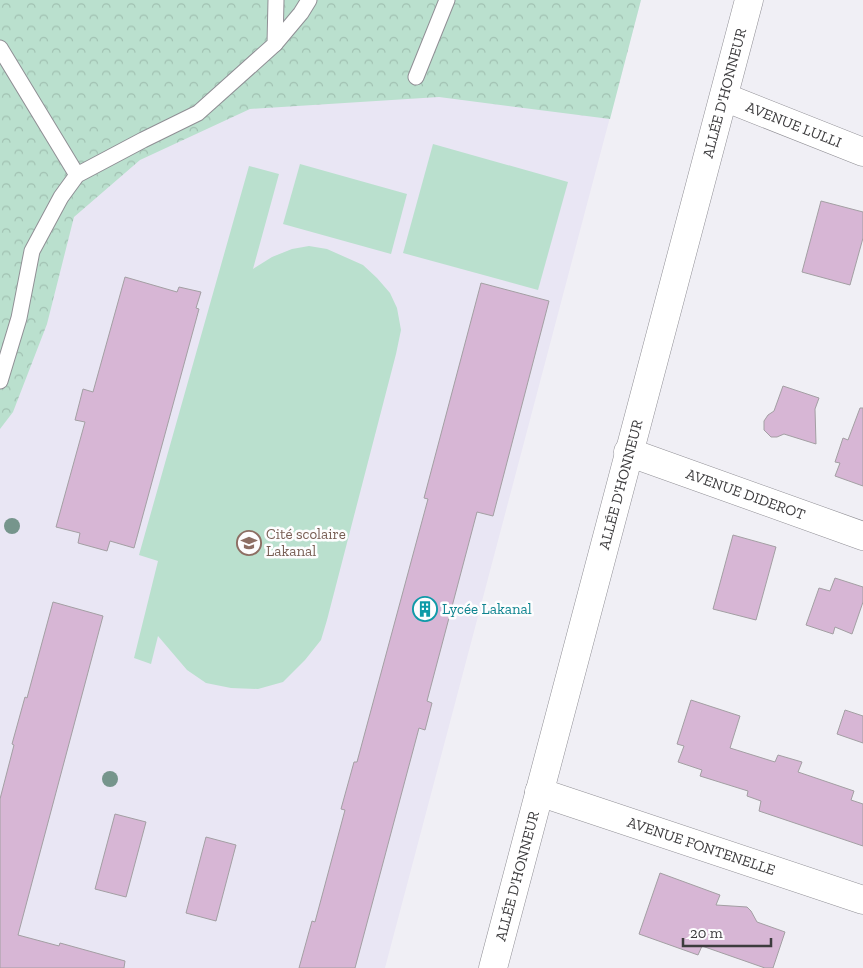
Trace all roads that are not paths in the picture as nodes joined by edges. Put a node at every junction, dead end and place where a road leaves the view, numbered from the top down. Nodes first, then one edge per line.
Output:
1 (276, 0) edge
2 (309, 0) edge
3 (447, 0) edge
4 (749, 0) edge
5 (275, 44) junction
6 (0, 48) edge
7 (416, 77) dead end
8 (724, 97) junction
9 (863, 152) edge
10 (76, 175) junction
11 (0, 381) edge
12 (628, 452) junction
13 (863, 536) edge
14 (539, 792) junction
15 (863, 900) edge
16 (493, 968) edge

1 - 5 lane
2 - 5 lane
3 - 7 lane
4 - 8 main road, ALLÉE D'HONNEUR
5 - 10 lane
6 - 10 lane
8 - 9 main road, AVENUE LULLI
8 - 12 main road, ALLÉE D'HONNEUR
10 - 11 lane
12 - 13 main road, AVENUE DIDEROT
12 - 14 main road, ALLÉE D'HONNEUR
14 - 15 main road, AVENUE FONTENELLE
14 - 16 main road, ALLÉE D'HONNEUR

